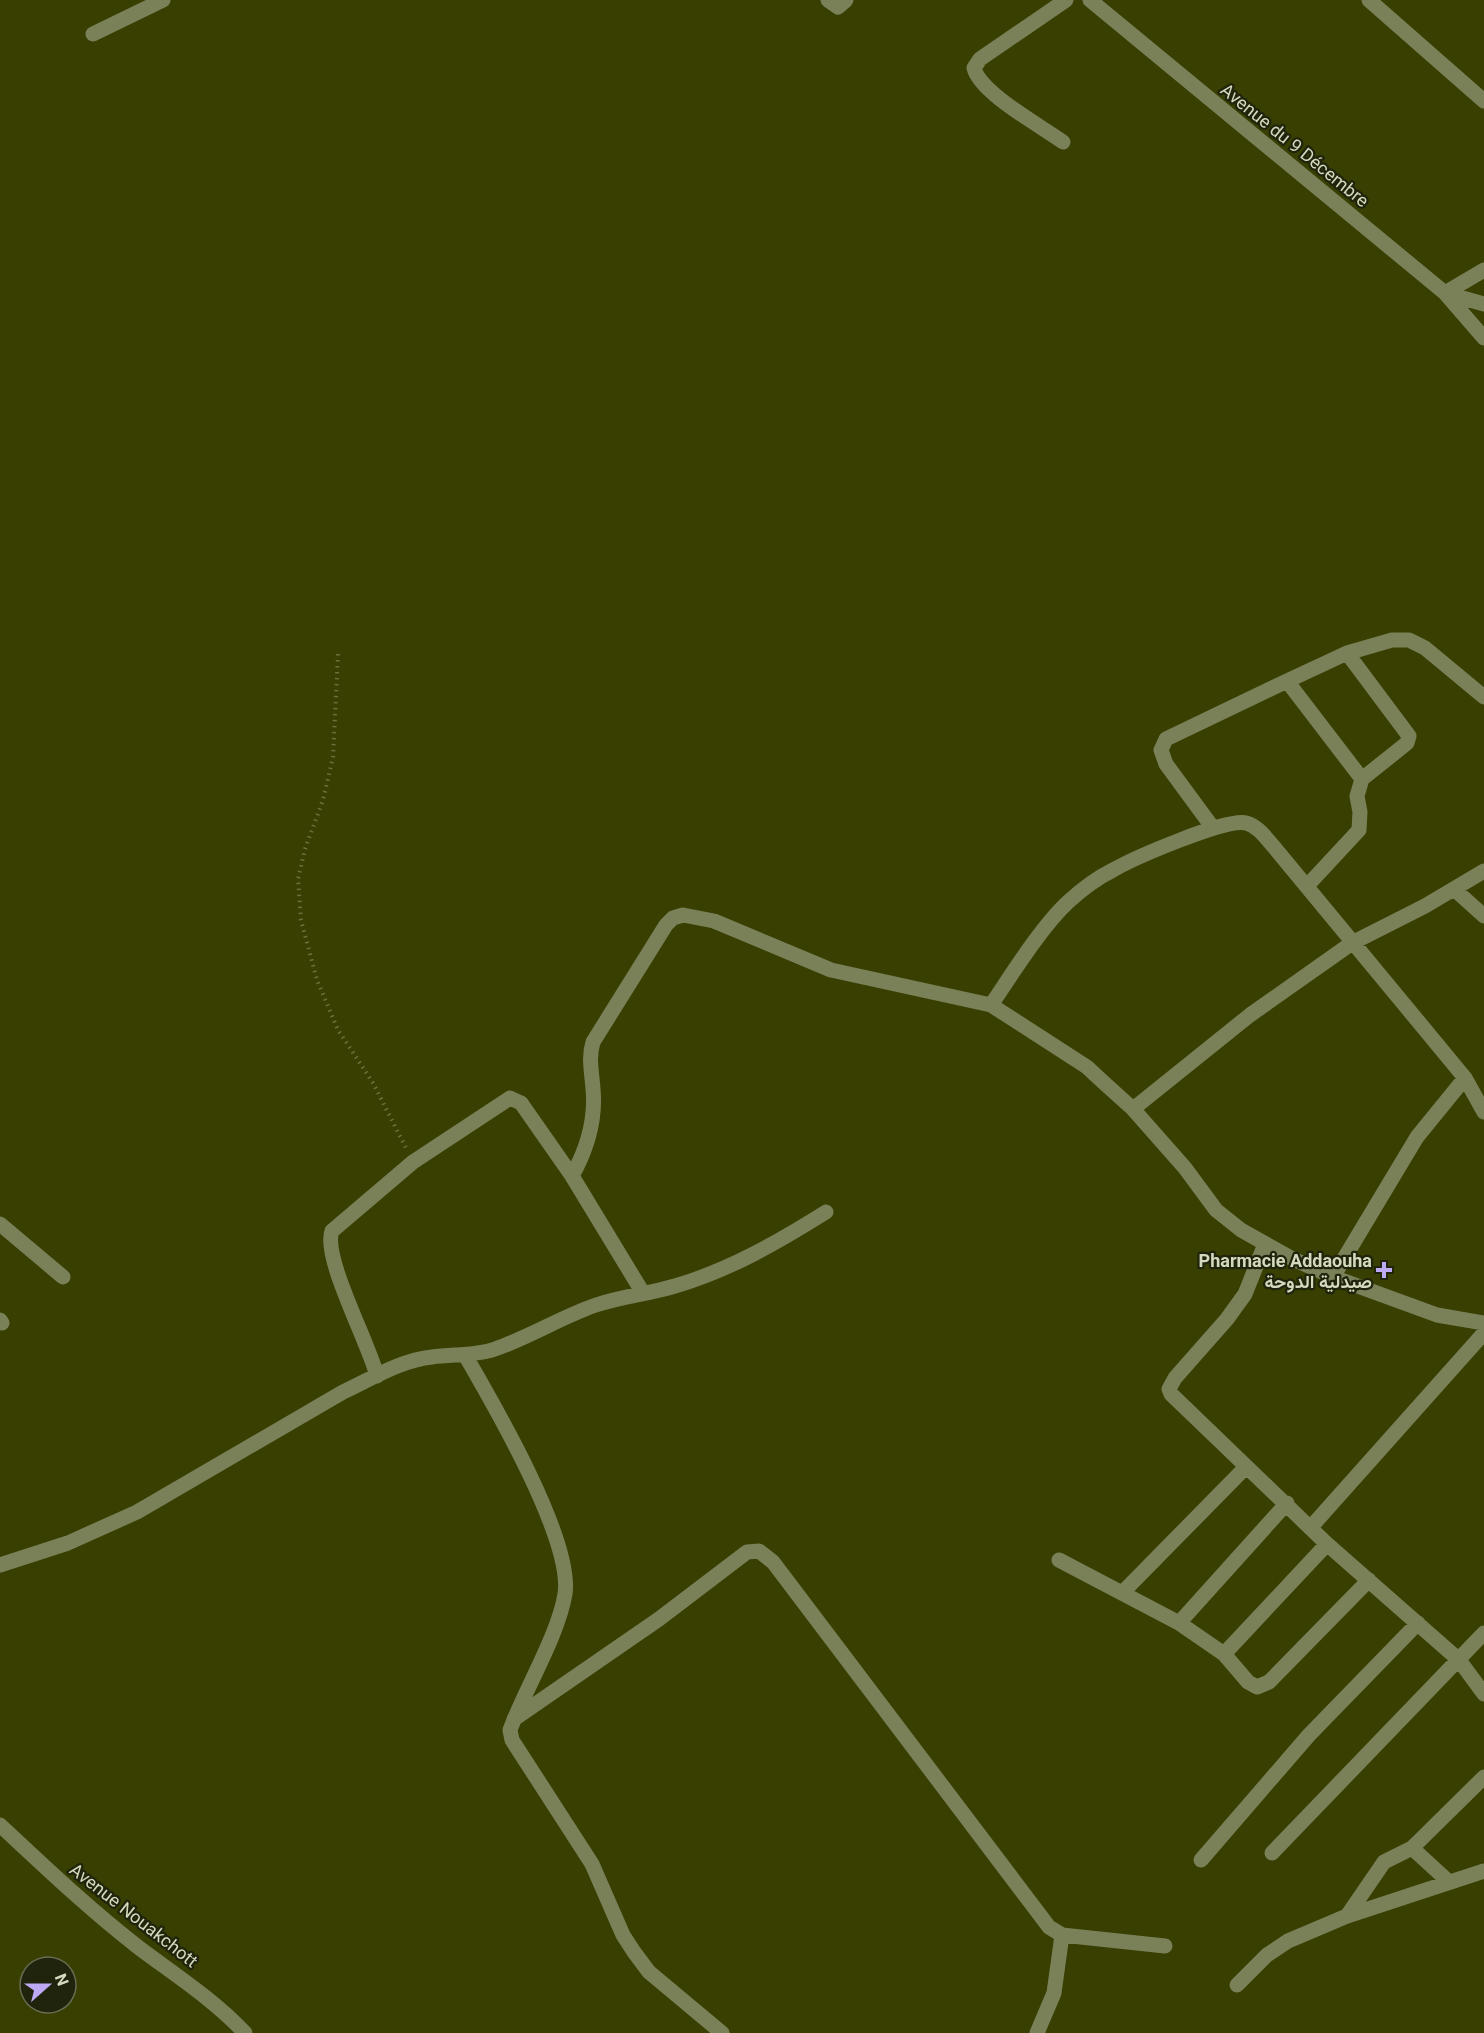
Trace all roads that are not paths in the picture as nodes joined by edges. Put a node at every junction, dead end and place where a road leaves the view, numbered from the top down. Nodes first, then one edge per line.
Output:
1 (163, 0) edge
2 (828, 0) edge
3 (846, 0) edge
4 (1066, 0) edge
5 (1369, 0) edge
6 (1097, 2) edge
7 (93, 33) dead end
8 (1484, 101) edge
9 (1063, 142) dead end
10 (1484, 270) edge
11 (1445, 293) junction
12 (1484, 304) edge
13 (1484, 338) edge
14 (1347, 653) junction
15 (1287, 681) junction
16 (1484, 697) edge
17 (1362, 778) junction
18 (1213, 828) junction
19 (1484, 871) edge
20 (1307, 886) junction
21 (1454, 890) junction
22 (1484, 916) edge
23 (1352, 943) junction
24 (991, 1005) junction
25 (1465, 1078) junction
26 (1133, 1109) junction
27 (1484, 1112) edge
28 (572, 1176) junction
29 (826, 1212) dead end
30 (0, 1224) edge
31 (1265, 1244) junction
32 (63, 1277) dead end
33 (1333, 1277) junction
34 (643, 1293) junction
35 (1484, 1323) edge
36 (1484, 1333) edge
37 (465, 1355) junction
38 (377, 1376) junction
39 (1246, 1467) junction
40 (1287, 1503) junction
41 (1311, 1527) junction
42 (1327, 1544) junction
43 (1059, 1560) dead end
44 (0, 1565) edge
45 (1369, 1580) junction
46 (1123, 1592) junction
47 (1179, 1623) junction
48 (1418, 1623) junction
49 (1484, 1633) edge
50 (1224, 1654) junction
51 (1459, 1660) junction
52 (1484, 1694) edge
53 (514, 1719) junction
54 (1484, 1778) edge
55 (0, 1825) edge
56 (1412, 1848) junction
57 (1272, 1853) dead end
58 (1201, 1860) dead end
59 (1484, 1870) edge
60 (1449, 1882) junction
61 (1347, 1916) junction
62 (1062, 1935) junction
63 (1165, 1946) dead end
64 (1237, 1985) dead end
65 (245, 2033) edge
66 (722, 2033) edge
67 (1037, 2033) edge

1 - 7 street
2 - 3 street
4 - 9 street
5 - 8 street
6 - 11 street, Avenue du 9 Décembre
10 - 11 street
11 - 12 street, Avenue du 9 Décembre
11 - 13 street
14 - 15 street
14 - 16 street
14 - 17 street
15 - 17 street
15 - 18 street
17 - 20 street
18 - 20 street
18 - 24 street
19 - 21 street
20 - 23 street
21 - 22 street
21 - 23 street
23 - 25 street
23 - 26 street
24 - 26 street
24 - 28 street
25 - 27 street
25 - 33 street
26 - 31 street
28 - 34 street
28 - 38 street
29 - 34 street
30 - 32 street
31 - 33 street
31 - 39 street
33 - 35 street
34 - 37 street
36 - 41 street
37 - 38 street
37 - 53 street
38 - 44 street
39 - 40 street
39 - 46 street
40 - 41 street
40 - 47 street
41 - 42 street
42 - 45 street
42 - 50 street
43 - 46 street
45 - 48 street
45 - 50 street
46 - 47 street
47 - 50 street
48 - 51 street
48 - 58 street
49 - 51 street
51 - 52 street
51 - 57 street
53 - 62 street
53 - 66 street
54 - 56 street
55 - 65 street, Avenue Nouakchott
56 - 60 street
56 - 61 street
59 - 60 street
60 - 61 street
61 - 64 street
62 - 63 street
62 - 67 street

